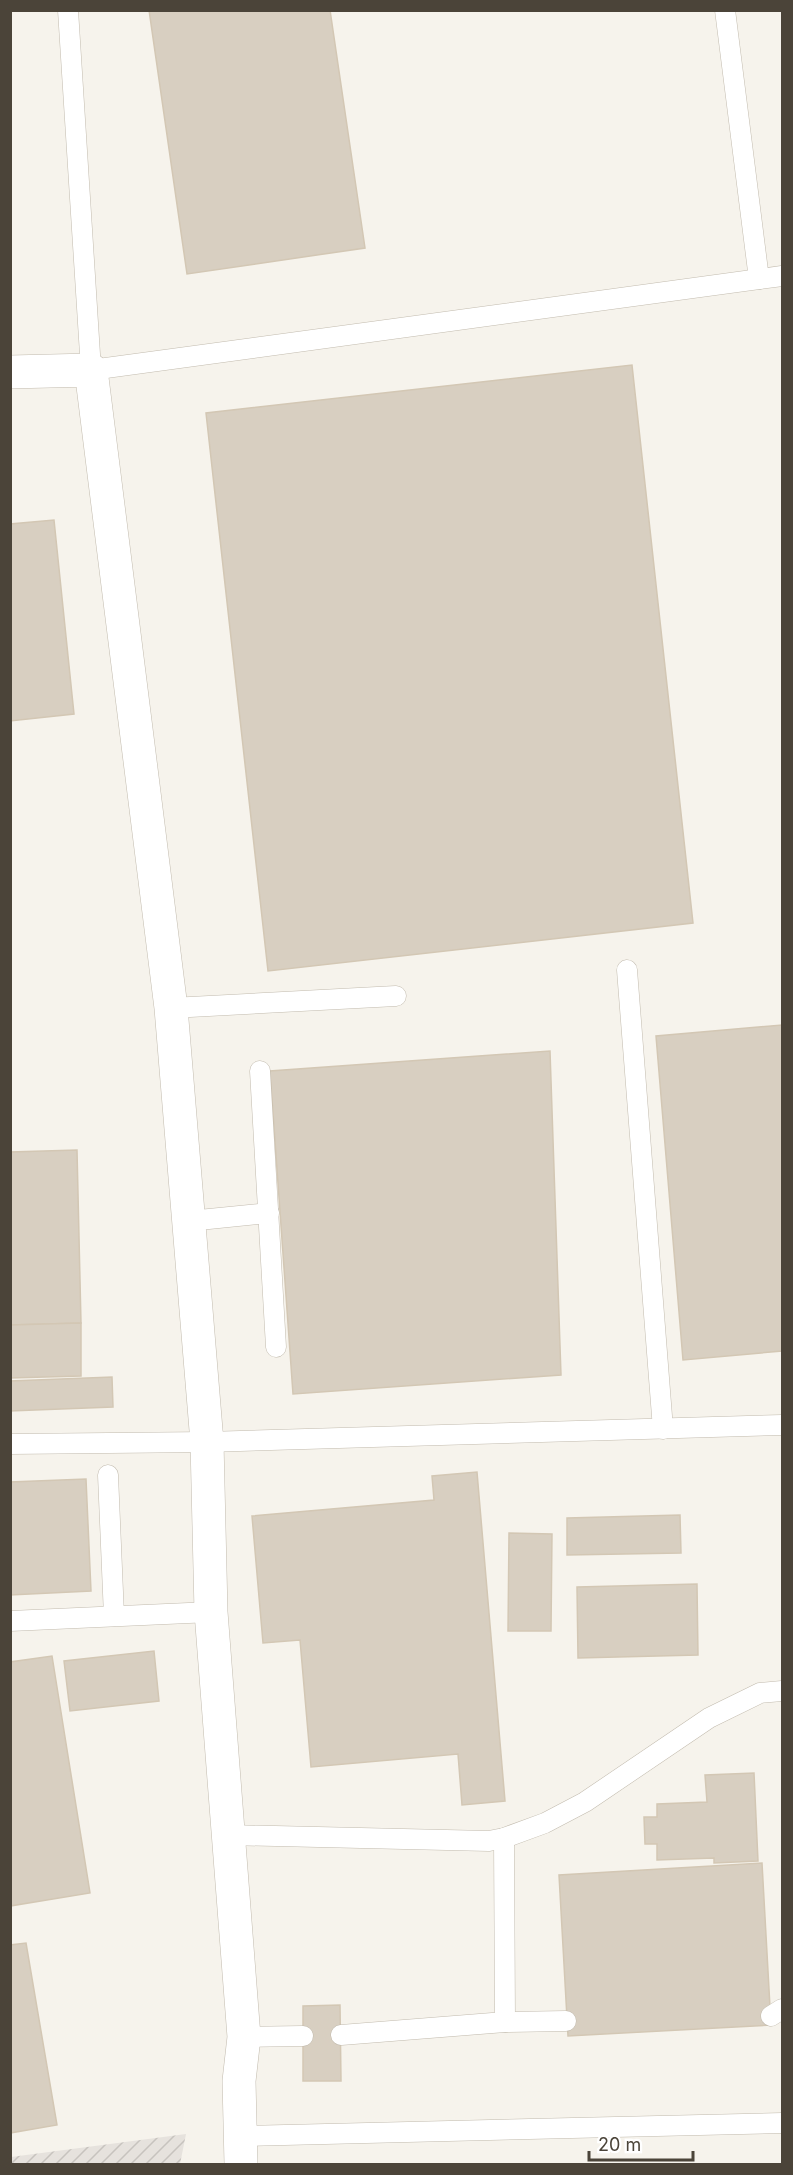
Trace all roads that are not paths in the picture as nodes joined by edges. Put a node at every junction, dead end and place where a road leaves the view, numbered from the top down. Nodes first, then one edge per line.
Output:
1 (68, 10) edge
2 (725, 10) edge
3 (783, 276) edge
4 (759, 279) junction
5 (91, 370) junction
6 (10, 372) edge
7 (627, 970) dead end
8 (396, 996) dead end
9 (171, 1008) junction
10 (260, 1071) dead end
11 (269, 1213) junction
12 (189, 1221) junction
13 (276, 1347) dead end
14 (783, 1425) edge
15 (663, 1429) junction
16 (207, 1442) junction
17 (10, 1444) edge
18 (108, 1475) dead end
19 (211, 1612) junction
20 (114, 1616) junction
21 (10, 1621) edge
22 (783, 1691) edge
23 (228, 1835) junction
24 (504, 1838) junction
25 (566, 2021) dead end
26 (505, 2022) junction
27 (341, 2035) dead end
28 (303, 2036) dead end
29 (244, 2037) junction
30 (783, 2123) edge
31 (241, 2150) edge

1 - 5 lane
2 - 4 lane
3 - 4 lane
4 - 5 lane
5 - 6 street
5 - 9 street
7 - 15 lane
8 - 9 lane
9 - 12 street
10 - 11 lane
11 - 12 lane
11 - 13 lane
12 - 16 street
14 - 15 lane
15 - 16 lane
16 - 17 lane
16 - 19 street
18 - 20 lane
19 - 20 lane
19 - 23 street
20 - 21 lane
22 - 24 lane
23 - 24 lane
23 - 29 street
24 - 26 lane
25 - 26 lane
26 - 27 lane
28 - 29 lane
29 - 31 street
30 - 31 lane

